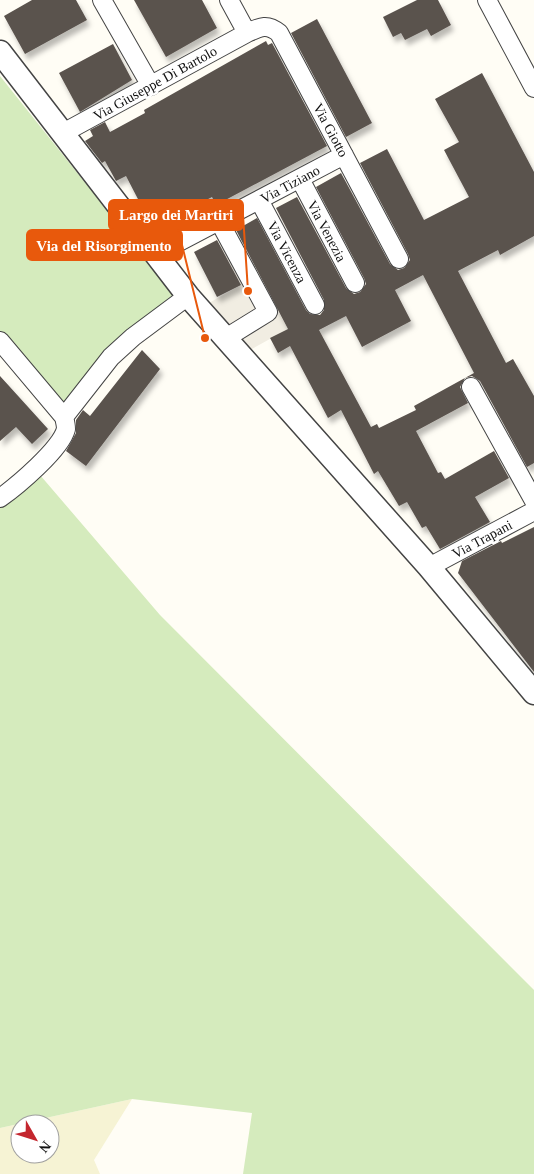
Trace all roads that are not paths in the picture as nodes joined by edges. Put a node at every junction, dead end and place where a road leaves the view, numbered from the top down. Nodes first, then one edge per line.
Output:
1 (102, 0) edge
2 (229, 0) edge
3 (487, 0) edge
4 (247, 33) junction
5 (0, 52) edge
6 (151, 86) junction
7 (534, 88) edge
8 (63, 133) junction
9 (344, 155) junction
10 (300, 179) junction
11 (259, 200) junction
12 (219, 221) junction
13 (156, 254) junction
14 (399, 259) dead end
15 (354, 283) dead end
16 (188, 296) junction
17 (315, 304) dead end
18 (226, 338) junction
19 (0, 342) edge
20 (471, 387) dead end
21 (64, 418) junction
22 (0, 498) edge
23 (534, 501) edge
24 (534, 511) edge
25 (429, 567) junction
26 (531, 685) edge

1 - 6 street
2 - 4 street
3 - 7 street
4 - 6 street, Via Giuseppe Di Bartolo
4 - 9 street, Via Giotto
5 - 8 street
6 - 8 street, Via Giuseppe Di Bartolo
8 - 13 street
9 - 10 street, Via Tiziano
9 - 14 street, Via Giotto
10 - 11 street, Via Tiziano
10 - 15 street, Via Venezia
11 - 12 street, Via Tiziano
11 - 17 street, Via Vicenza
12 - 13 street, Via Tiziano
12 - 18 street
13 - 16 street
16 - 18 street
16 - 21 street
18 - 25 street
19 - 21 street
20 - 23 street
21 - 22 street
24 - 25 street, Via Trapani
25 - 26 street

